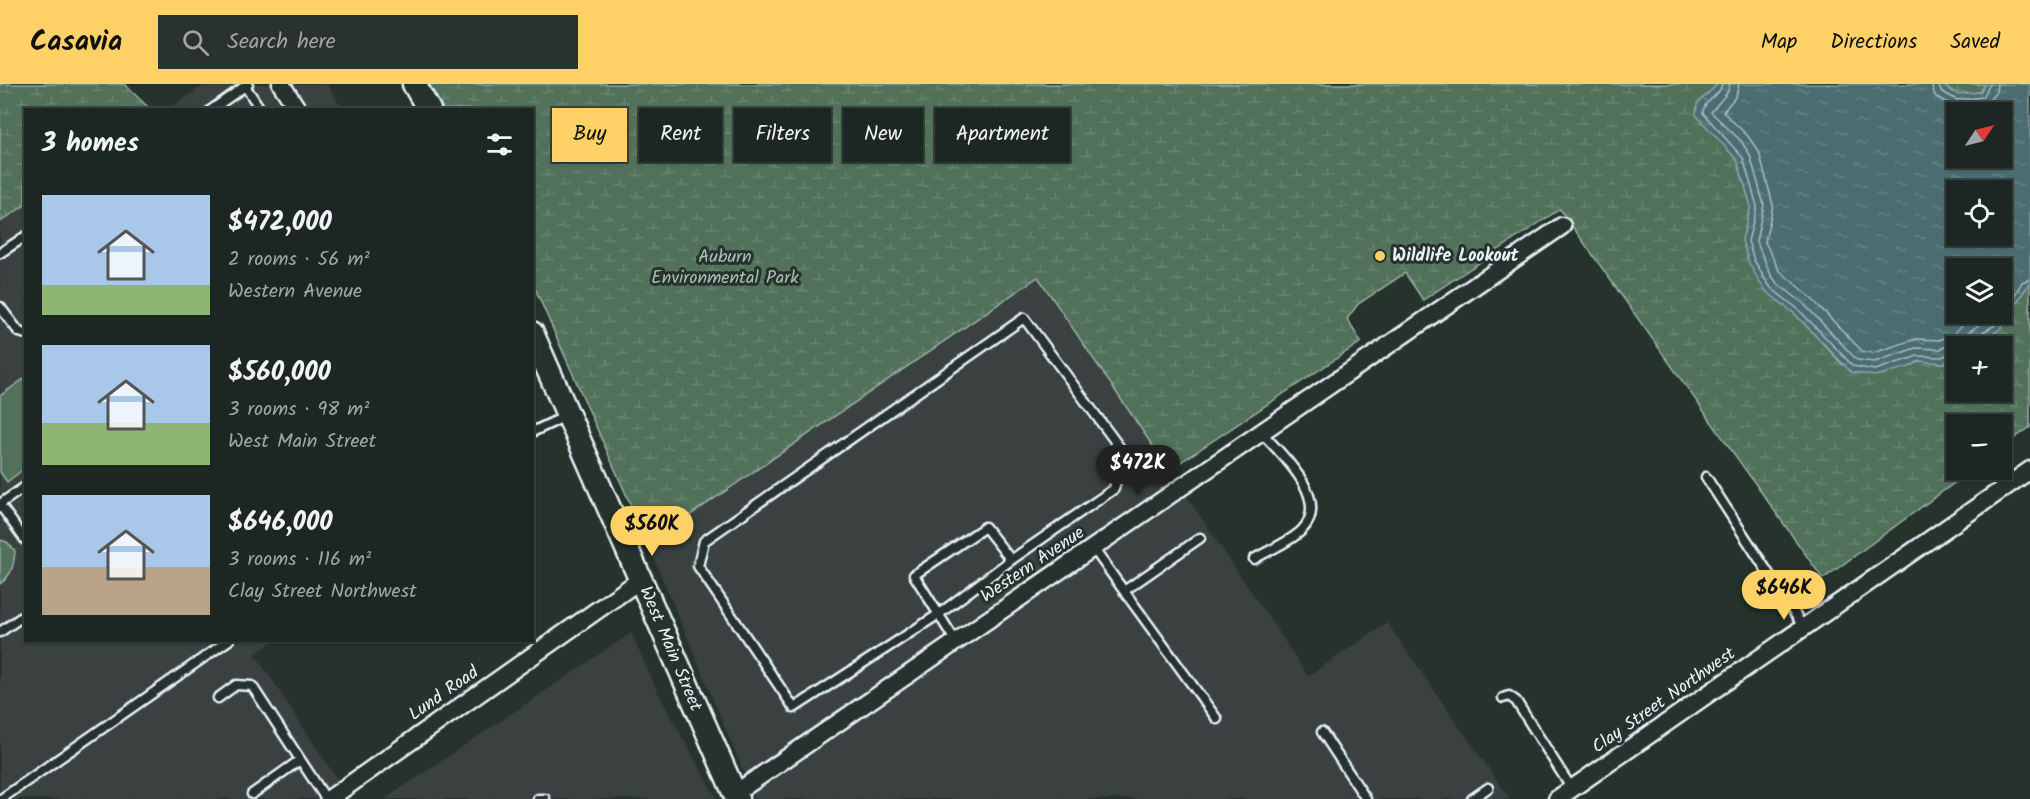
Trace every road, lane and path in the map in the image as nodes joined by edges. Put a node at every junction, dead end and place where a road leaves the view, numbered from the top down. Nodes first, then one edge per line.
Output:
1 (280, 84) edge
2 (414, 84) edge
3 (247, 85) edge
4 (214, 108) edge
5 (260, 108) edge
6 (297, 108) edge
7 (428, 108) edge
8 (1562, 226) dead end
9 (24, 237) edge
10 (0, 253) edge
11 (0, 307) edge
12 (24, 333) edge
13 (534, 337) edge
14 (569, 414) junction
15 (534, 431) edge
16 (1261, 432) junction
17 (2030, 470) edge
18 (1706, 477) dead end
19 (24, 487) edge
20 (0, 504) edge
21 (24, 538) edge
22 (1200, 538) dead end
23 (1093, 548) junction
24 (1254, 559) dead end
25 (1011, 560) junction
26 (640, 580) junction
27 (1124, 591) junction
28 (939, 614) junction
29 (24, 615) edge
30 (1804, 628) junction
31 (0, 632) edge
32 (226, 642) edge
33 (956, 642) junction
34 (218, 698) dead end
35 (1503, 698) dead end
36 (1217, 720) dead end
37 (1322, 732) dead end
38 (300, 760) junction
39 (1488, 788) dead end
40 (1572, 789) junction
41 (252, 794) dead end
42 (735, 797) edge
43 (1, 799) edge
44 (327, 799) edge
45 (538, 799) edge
46 (545, 799) edge
47 (1366, 799) edge
48 (1472, 799) edge
49 (1557, 799) edge

1 - 6 street
2 - 7 main road
3 - 4 lane
3 - 5 lane
8 - 16 street, Western Avenue
9 - 10 lane
11 - 12 lane
13 - 14 main road, West Main Street
14 - 15 lane
14 - 26 main road, West Main Street
16 - 23 street, Western Avenue
16 - 24 lane
17 - 30 street, Clay Street Northwest
18 - 30 lane
19 - 20 lane
20 - 21 lane
22 - 27 lane
23 - 27 lane
23 - 33 street, Western Avenue
25 - 28 lane
25 - 28 lane
25 - 28 lane
26 - 42 main road, West Main Street
26 - 44 street, Lund Road
27 - 36 lane
28 - 33 lane
29 - 31 lane
30 - 40 street, Clay Street Northwest
32 - 43 lane
33 - 42 street, Western Avenue
34 - 38 lane
35 - 40 lane
37 - 47 lane
38 - 41 lane
38 - 44 lane
39 - 48 lane
40 - 49 street, Clay Street Northwest
45 - 46 lane

